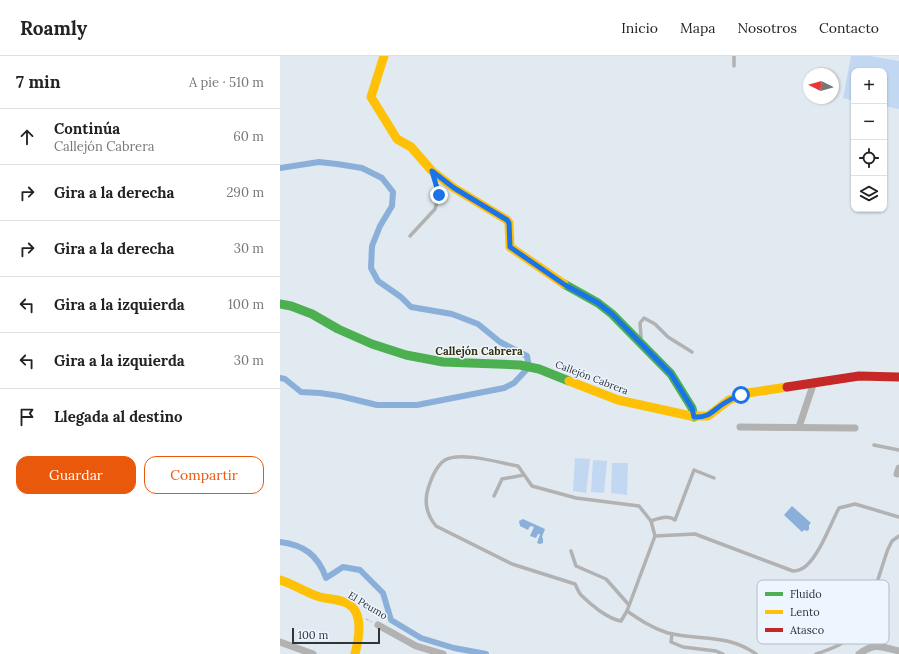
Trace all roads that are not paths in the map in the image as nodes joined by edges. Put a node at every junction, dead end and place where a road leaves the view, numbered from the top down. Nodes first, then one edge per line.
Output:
1 (384, 56) edge
2 (734, 56) edge
3 (734, 66) dead end
4 (432, 171) junction
5 (410, 236) dead end
6 (280, 304) edge
7 (639, 341) junction
8 (692, 352) dead end
9 (899, 377) edge
10 (814, 382) junction
11 (694, 417) junction
12 (740, 427) dead end
13 (799, 427) junction
14 (855, 428) dead end
15 (874, 445) dead end
16 (899, 450) edge
17 (524, 475) junction
18 (714, 478) dead end
19 (494, 496) dead end
20 (899, 517) edge
21 (652, 520) junction
22 (655, 536) junction
23 (899, 536) edge
24 (571, 551) dead end
25 (280, 580) edge
26 (877, 580) edge
27 (629, 605) junction
28 (627, 611) junction
29 (378, 624) road end
30 (672, 634) junction
31 (280, 642) edge
32 (841, 644) edge
33 (899, 651) edge
34 (313, 654) edge
35 (355, 654) edge
36 (443, 654) edge
37 (723, 654) edge
38 (756, 654) edge
39 (816, 654) edge
40 (859, 654) edge

1 - 4 street
2 - 3 lane
4 - 5 lane
4 - 7 street
6 - 11 street, Callejón Cabrera
7 - 8 lane
7 - 11 street
9 - 10 street, Callejón Cabrera
10 - 11 street, Callejón Cabrera
10 - 13 street
12 - 13 street
13 - 14 street
15 - 16 lane
17 - 19 lane
17 - 21 lane
17 - 28 lane
18 - 21 lane
20 - 22 lane
21 - 22 lane
22 - 27 lane
23 - 26 lane
24 - 27 lane
25 - 35 street, El Peumo
27 - 28 lane
28 - 30 lane
29 - 36 street, El Peumo
30 - 37 lane
30 - 38 lane
31 - 34 street
32 - 39 lane
33 - 40 street

